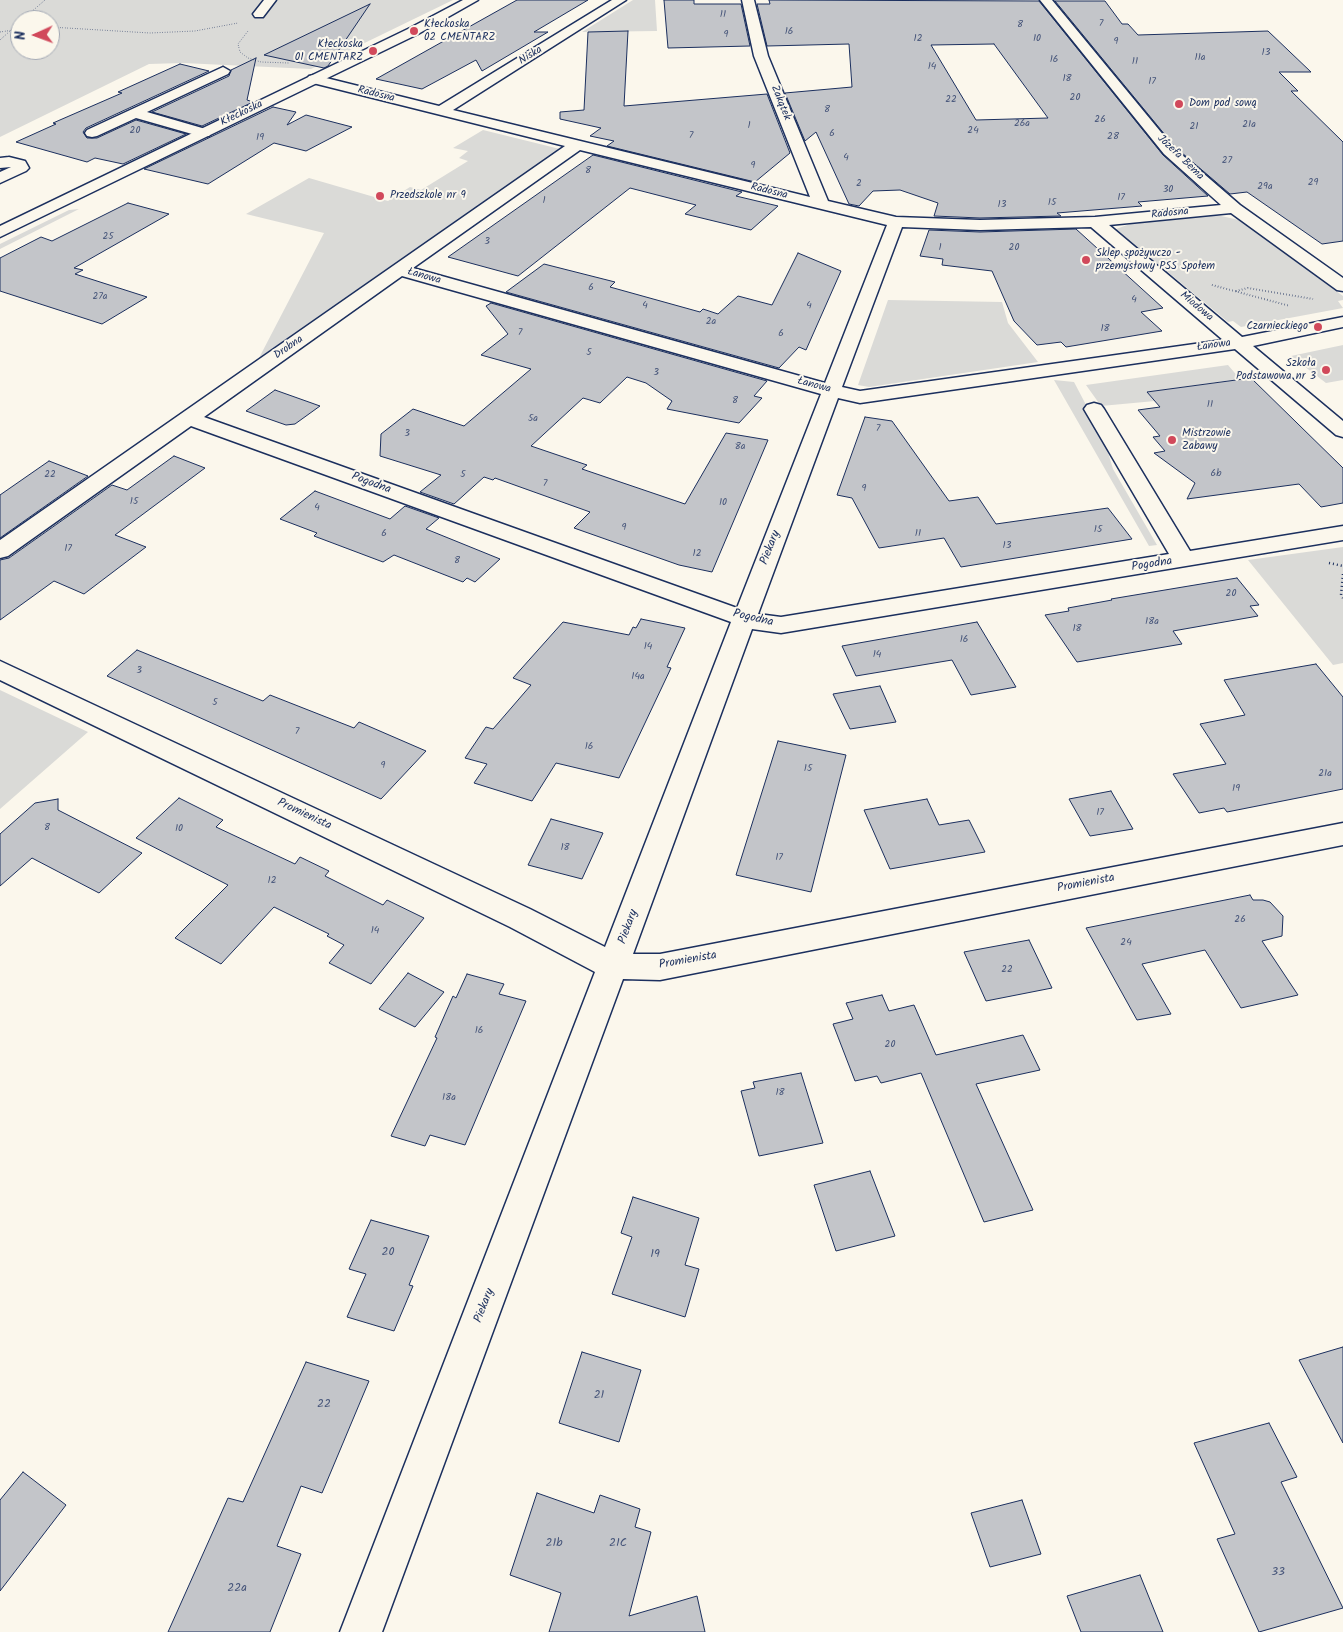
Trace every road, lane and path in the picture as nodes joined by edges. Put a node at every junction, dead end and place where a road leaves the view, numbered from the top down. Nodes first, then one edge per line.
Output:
1 (45, 0) edge
2 (270, 0) edge
3 (472, 0) edge
4 (620, 0) edge
5 (748, 0) edge
6 (1046, 0) edge
7 (34, 10) edge
8 (259, 14) junction
9 (60, 28) edge
10 (10, 31) edge
11 (0, 40) edge
12 (290, 63) dead end
13 (223, 71) dead end
14 (314, 79) junction
15 (441, 111) junction
16 (135, 113) junction
17 (92, 133) dead end
18 (204, 133) junction
19 (577, 145) junction
20 (0, 163) edge
21 (0, 178) edge
22 (821, 204) junction
23 (1234, 208) junction
24 (896, 222) junction
25 (1095, 222) junction
26 (3, 228) edge
27 (400, 270) junction
28 (1207, 283) dead end
29 (1343, 286) edge
30 (1236, 291) junction
31 (1314, 299) dead end
32 (1293, 307) dead end
33 (1343, 322) edge
34 (1239, 343) junction
35 (832, 391) junction
36 (1094, 409) dead end
37 (189, 418) junction
38 (1343, 431) edge
39 (1343, 533) edge
40 (0, 551) edge
41 (1184, 560) junction
42 (1343, 574) edge
43 (1343, 598) edge
44 (744, 618) junction
45 (0, 670) edge
46 (1343, 834) edge
47 (613, 966) junction
48 (361, 1632) edge

1 - 7 path
2 - 8 street
3 - 14 street, Kłeckoska
4 - 15 street, Niska
5 - 22 street, Zakątek
6 - 23 street, Józefa Bema
8 - 9 path
8 - 12 path
10 - 11 path
13 - 16 street
14 - 15 street, Radosna
14 - 18 street, Kłeckoska
15 - 19 street, Radosna
16 - 17 street
16 - 18 street
18 - 26 street, Kłeckoska
19 - 22 street, Radosna
19 - 27 street, Drobna
20 - 21 street
22 - 24 street, Radosna
23 - 25 street, Radosna
23 - 29 street, Józefa Bema
24 - 25 street, Radosna
24 - 35 street, Piekary
25 - 34 street, Miodowa
27 - 35 street, Łanowa
27 - 37 street, Drobna
28 - 30 path
30 - 31 path
30 - 32 path
33 - 34 street, Łanowa
34 - 35 street, Łanowa
34 - 38 street, Miodowa
35 - 44 street, Piekary
36 - 41 street
37 - 40 street, Drobna
37 - 44 street, Pogodna
39 - 41 street, Pogodna
41 - 44 street, Pogodna
42 - 43 path
44 - 47 street, Piekary
45 - 47 street, Promienista
46 - 47 street, Promienista
47 - 48 street, Piekary

